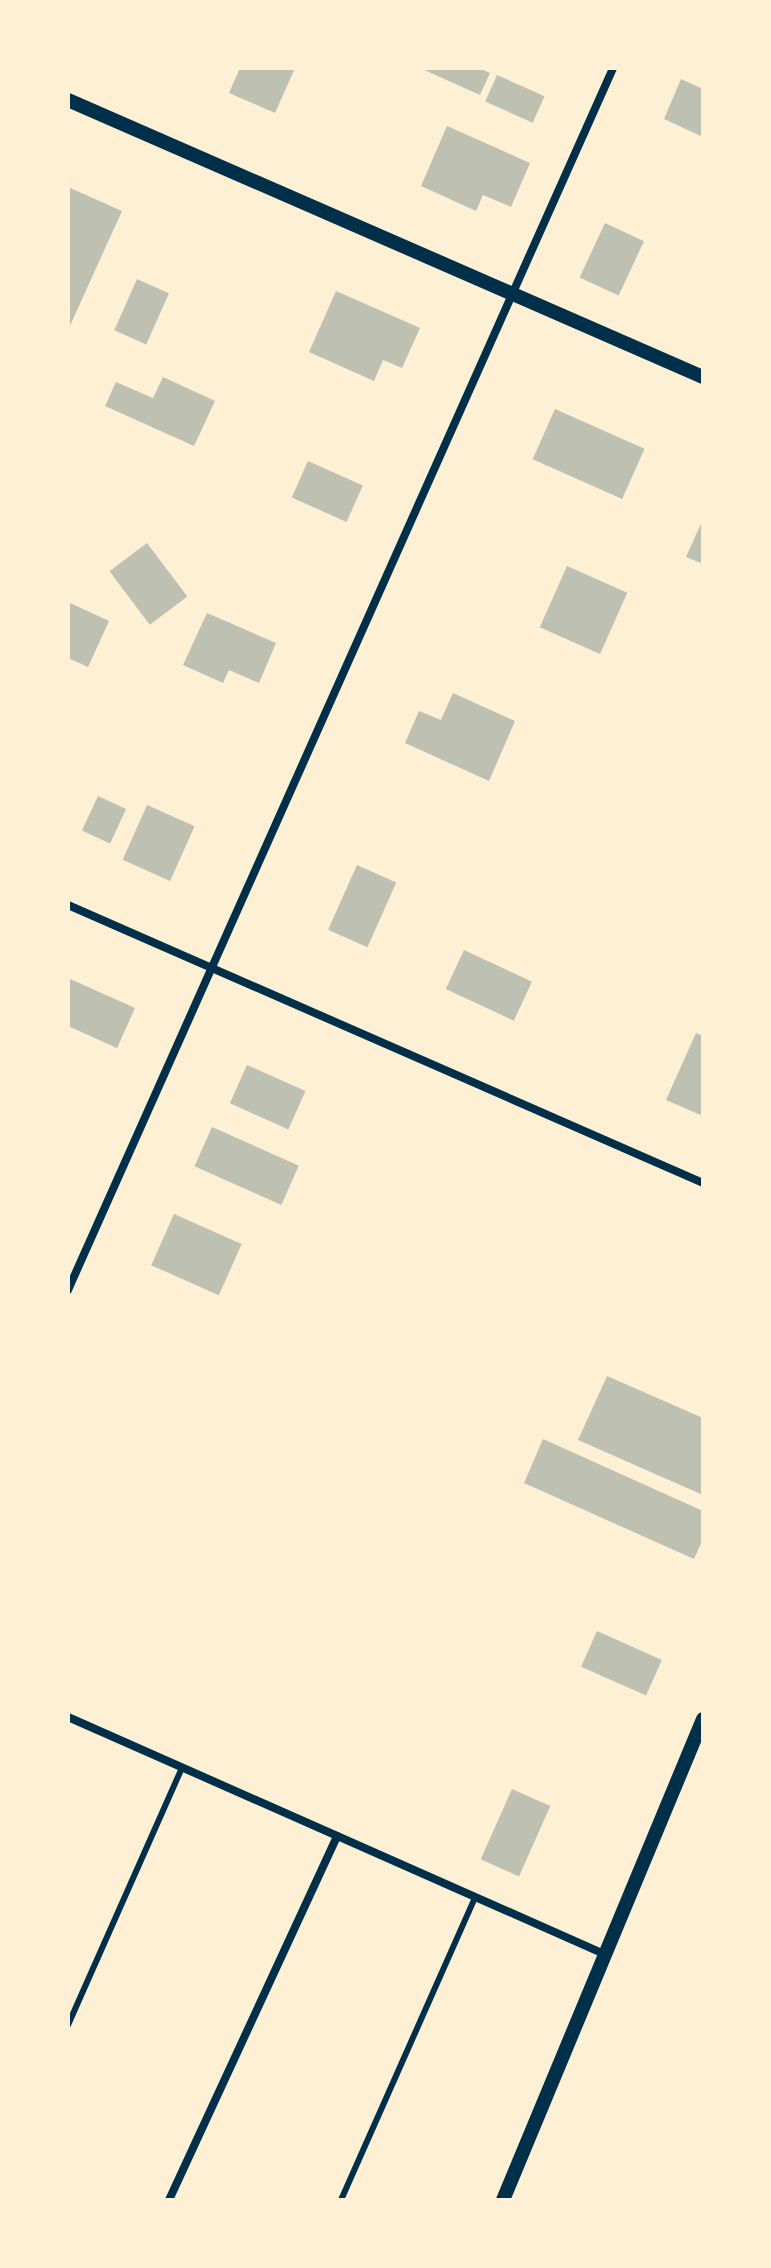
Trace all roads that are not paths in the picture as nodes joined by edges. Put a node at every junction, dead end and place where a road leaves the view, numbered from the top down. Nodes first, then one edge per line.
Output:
1 (613, 68) edge
2 (68, 100) edge
3 (512, 293) junction
4 (703, 377) edge
5 (68, 905) edge
6 (210, 971) junction
7 (703, 1183) edge
8 (68, 1290) edge
9 (68, 1717) edge
10 (703, 1719) edge
11 (182, 1768) junction
12 (337, 1836) junction
13 (475, 1897) junction
14 (602, 1953) junction
15 (68, 2025) edge
16 (169, 2200) edge
17 (341, 2200) edge
18 (503, 2200) edge

1 - 3 street
2 - 3 street
3 - 4 street
3 - 6 street
5 - 6 street
6 - 7 street
6 - 8 street
9 - 11 street
10 - 14 street
11 - 12 street
11 - 15 lane
12 - 13 street
12 - 16 street
13 - 14 street
13 - 17 lane
14 - 18 street

